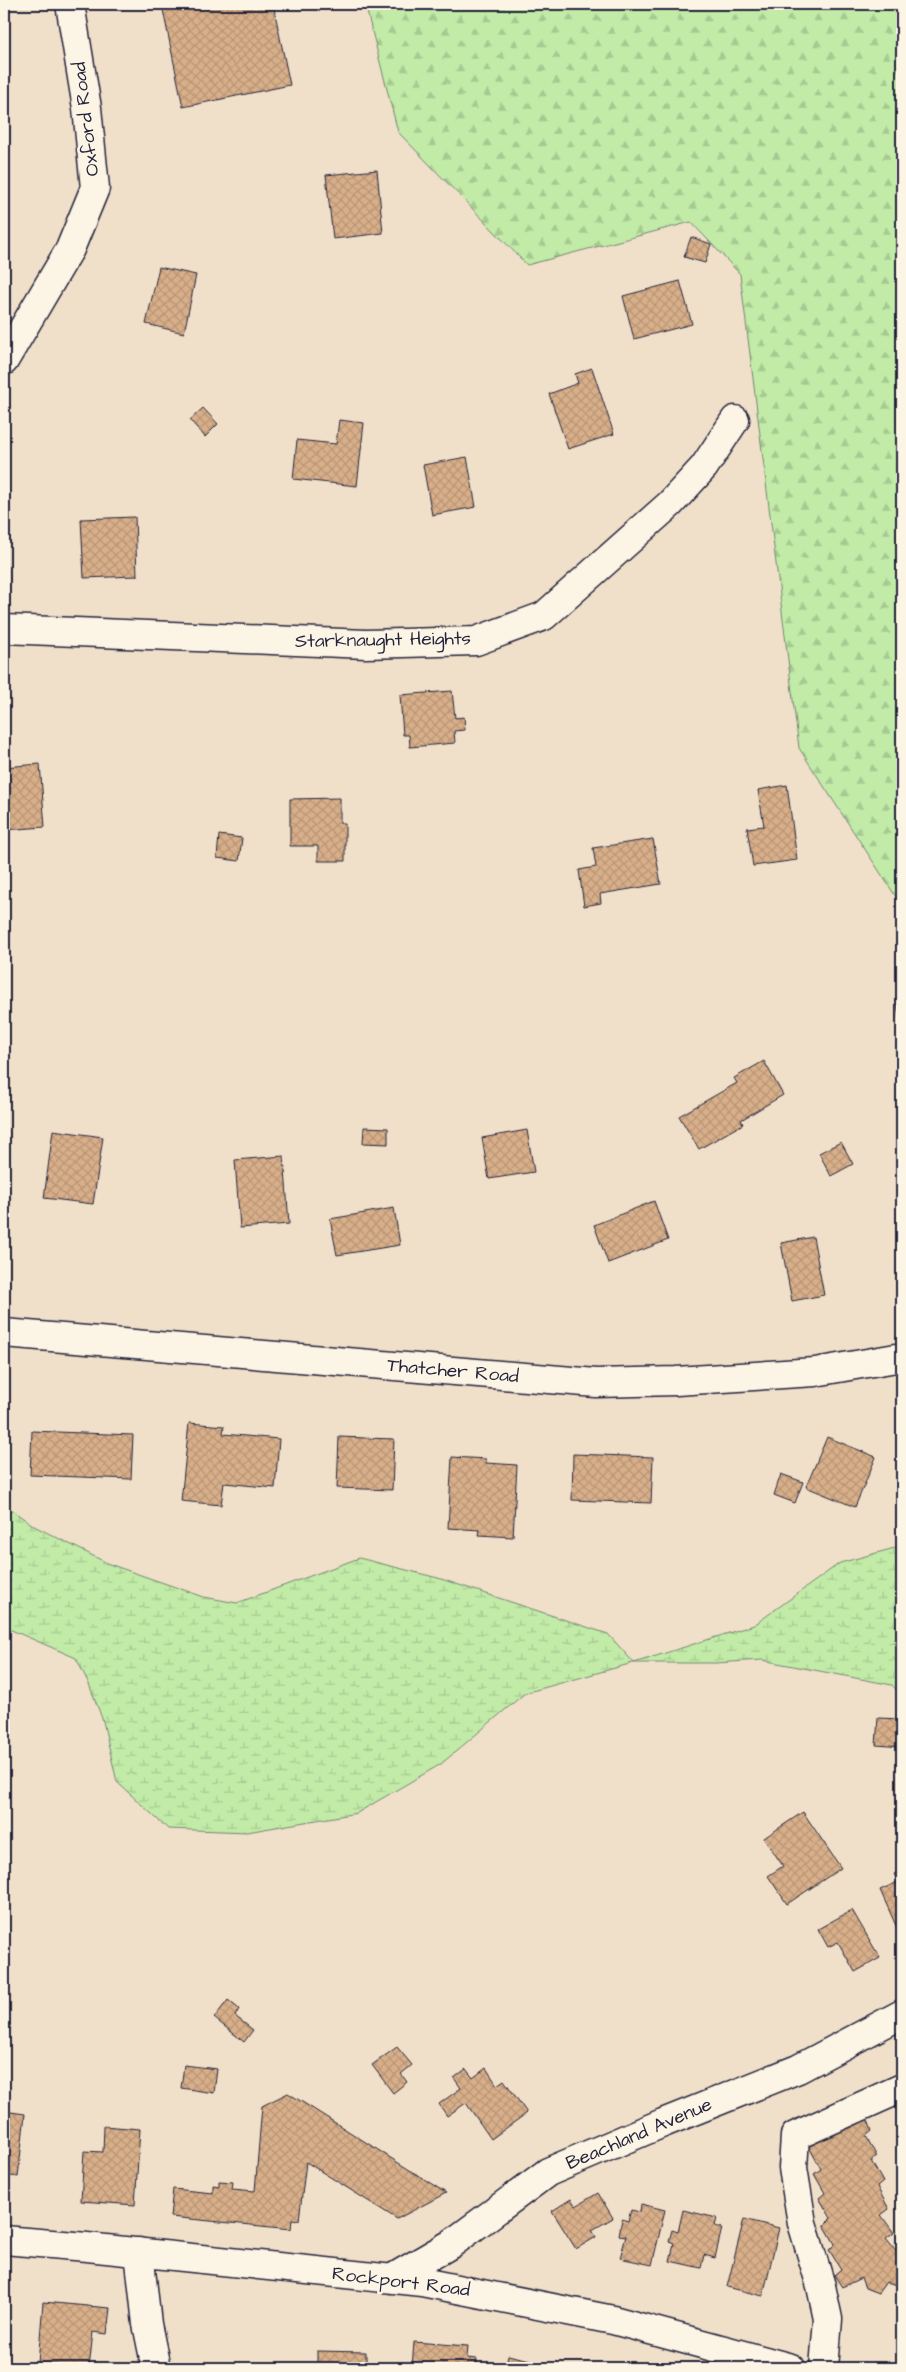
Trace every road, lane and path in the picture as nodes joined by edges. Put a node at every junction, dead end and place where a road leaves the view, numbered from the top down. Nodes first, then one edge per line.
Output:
1 (70, 4) edge
2 (4, 361) edge
3 (735, 420) dead end
4 (4, 629) edge
5 (4, 1333) edge
6 (902, 1357) edge
7 (902, 2014) edge
8 (902, 2088) edge
9 (4, 2240) edge
10 (139, 2252) junction
11 (391, 2279) junction
12 (156, 2368) edge
13 (791, 2368) edge
14 (824, 2368) edge

1 - 2 street, Oxford Road
3 - 4 street, Starknaught Heights
5 - 6 street, Thatcher Road
7 - 11 street, Beachland Avenue
8 - 14 street
9 - 10 street, Rockport Road
10 - 11 street, Rockport Road
10 - 12 street
11 - 13 street, Rockport Road

